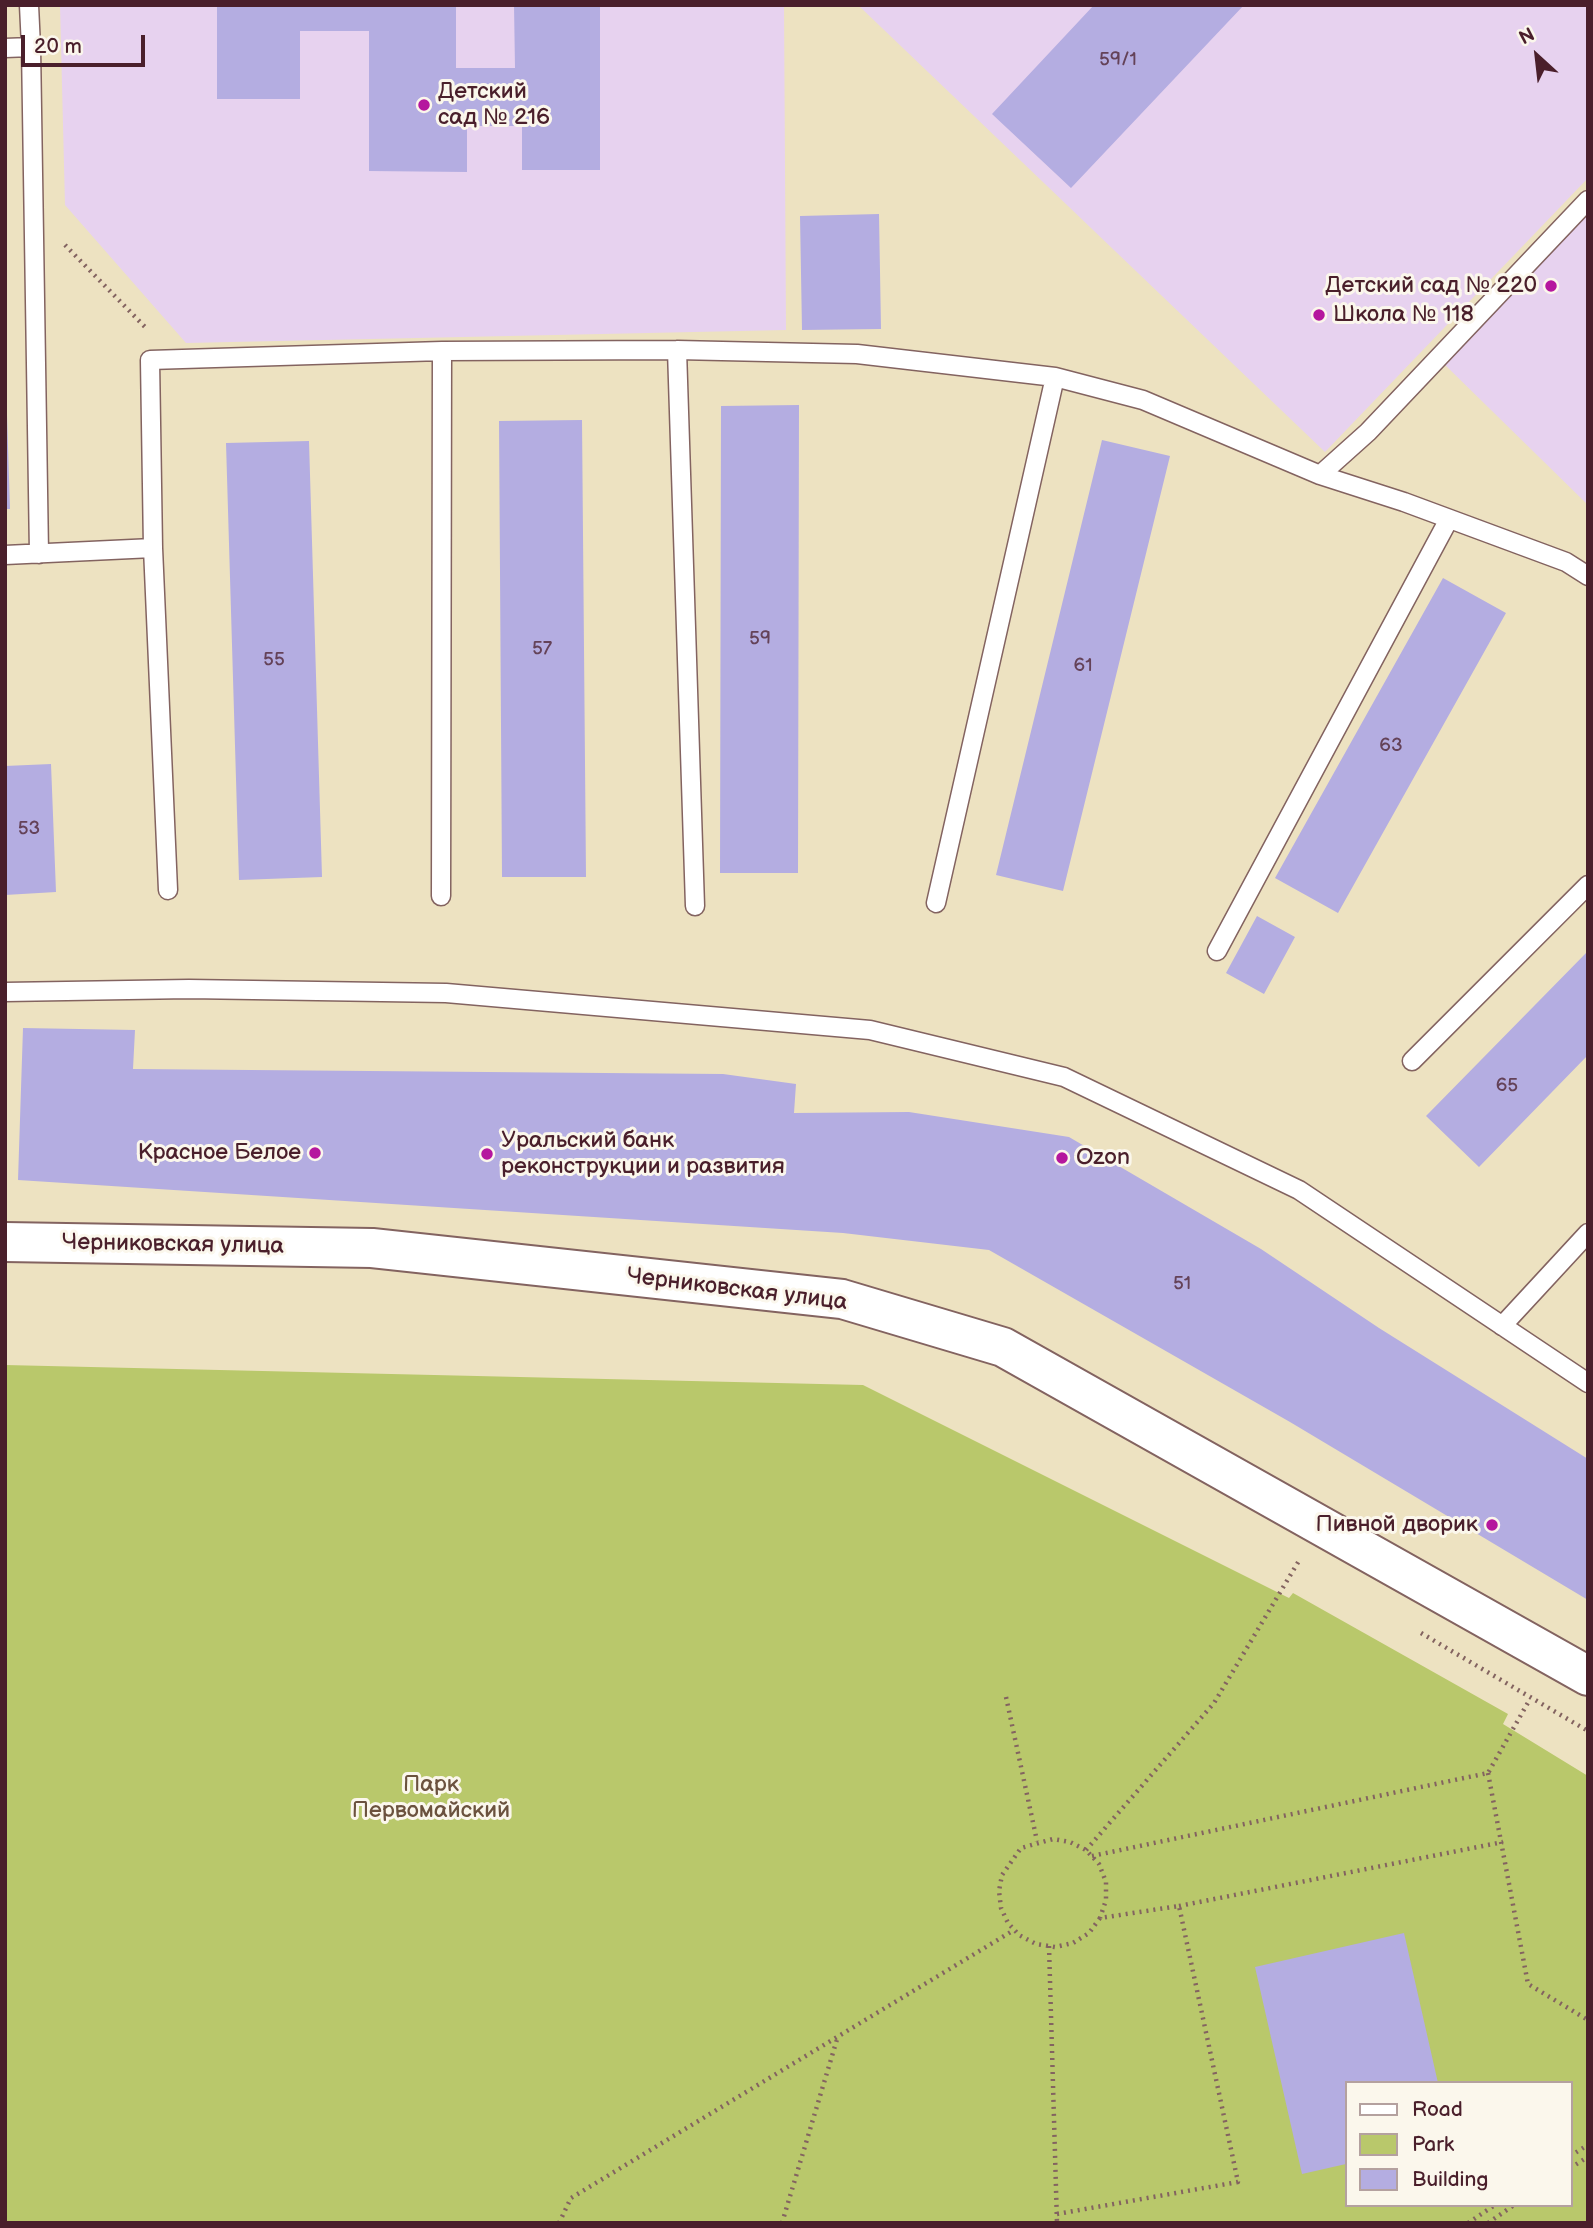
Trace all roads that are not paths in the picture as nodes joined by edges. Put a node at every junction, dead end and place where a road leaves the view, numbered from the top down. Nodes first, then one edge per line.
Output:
1 (29, 5) edge
2 (31, 47) junction
3 (5, 48) edge
4 (1588, 200) edge
5 (677, 350) junction
6 (442, 351) junction
7 (1055, 377) junction
8 (1320, 475) junction
9 (1449, 519) junction
10 (153, 548) junction
11 (39, 554) junction
12 (5, 555) edge
13 (1588, 576) edge
14 (1588, 885) edge
15 (168, 890) dead end
16 (442, 896) dead end
17 (936, 903) dead end
18 (695, 906) dead end
19 (1217, 951) dead end
20 (5, 992) edge
21 (1412, 1061) dead end
22 (1588, 1233) edge
23 (5, 1242) edge
24 (1502, 1326) junction
25 (1588, 1383) edge
26 (1588, 1676) edge

1 - 2 lane
2 - 3 lane
2 - 11 lane
4 - 8 lane
5 - 6 lane
5 - 7 lane
5 - 18 lane
6 - 10 lane
6 - 16 lane
7 - 8 lane
7 - 17 lane
8 - 9 lane
9 - 13 lane
9 - 19 lane
10 - 11 lane
10 - 15 lane
11 - 12 lane
14 - 21 lane
20 - 24 lane
22 - 24 lane
23 - 26 street, Черниковская улица
24 - 25 lane

